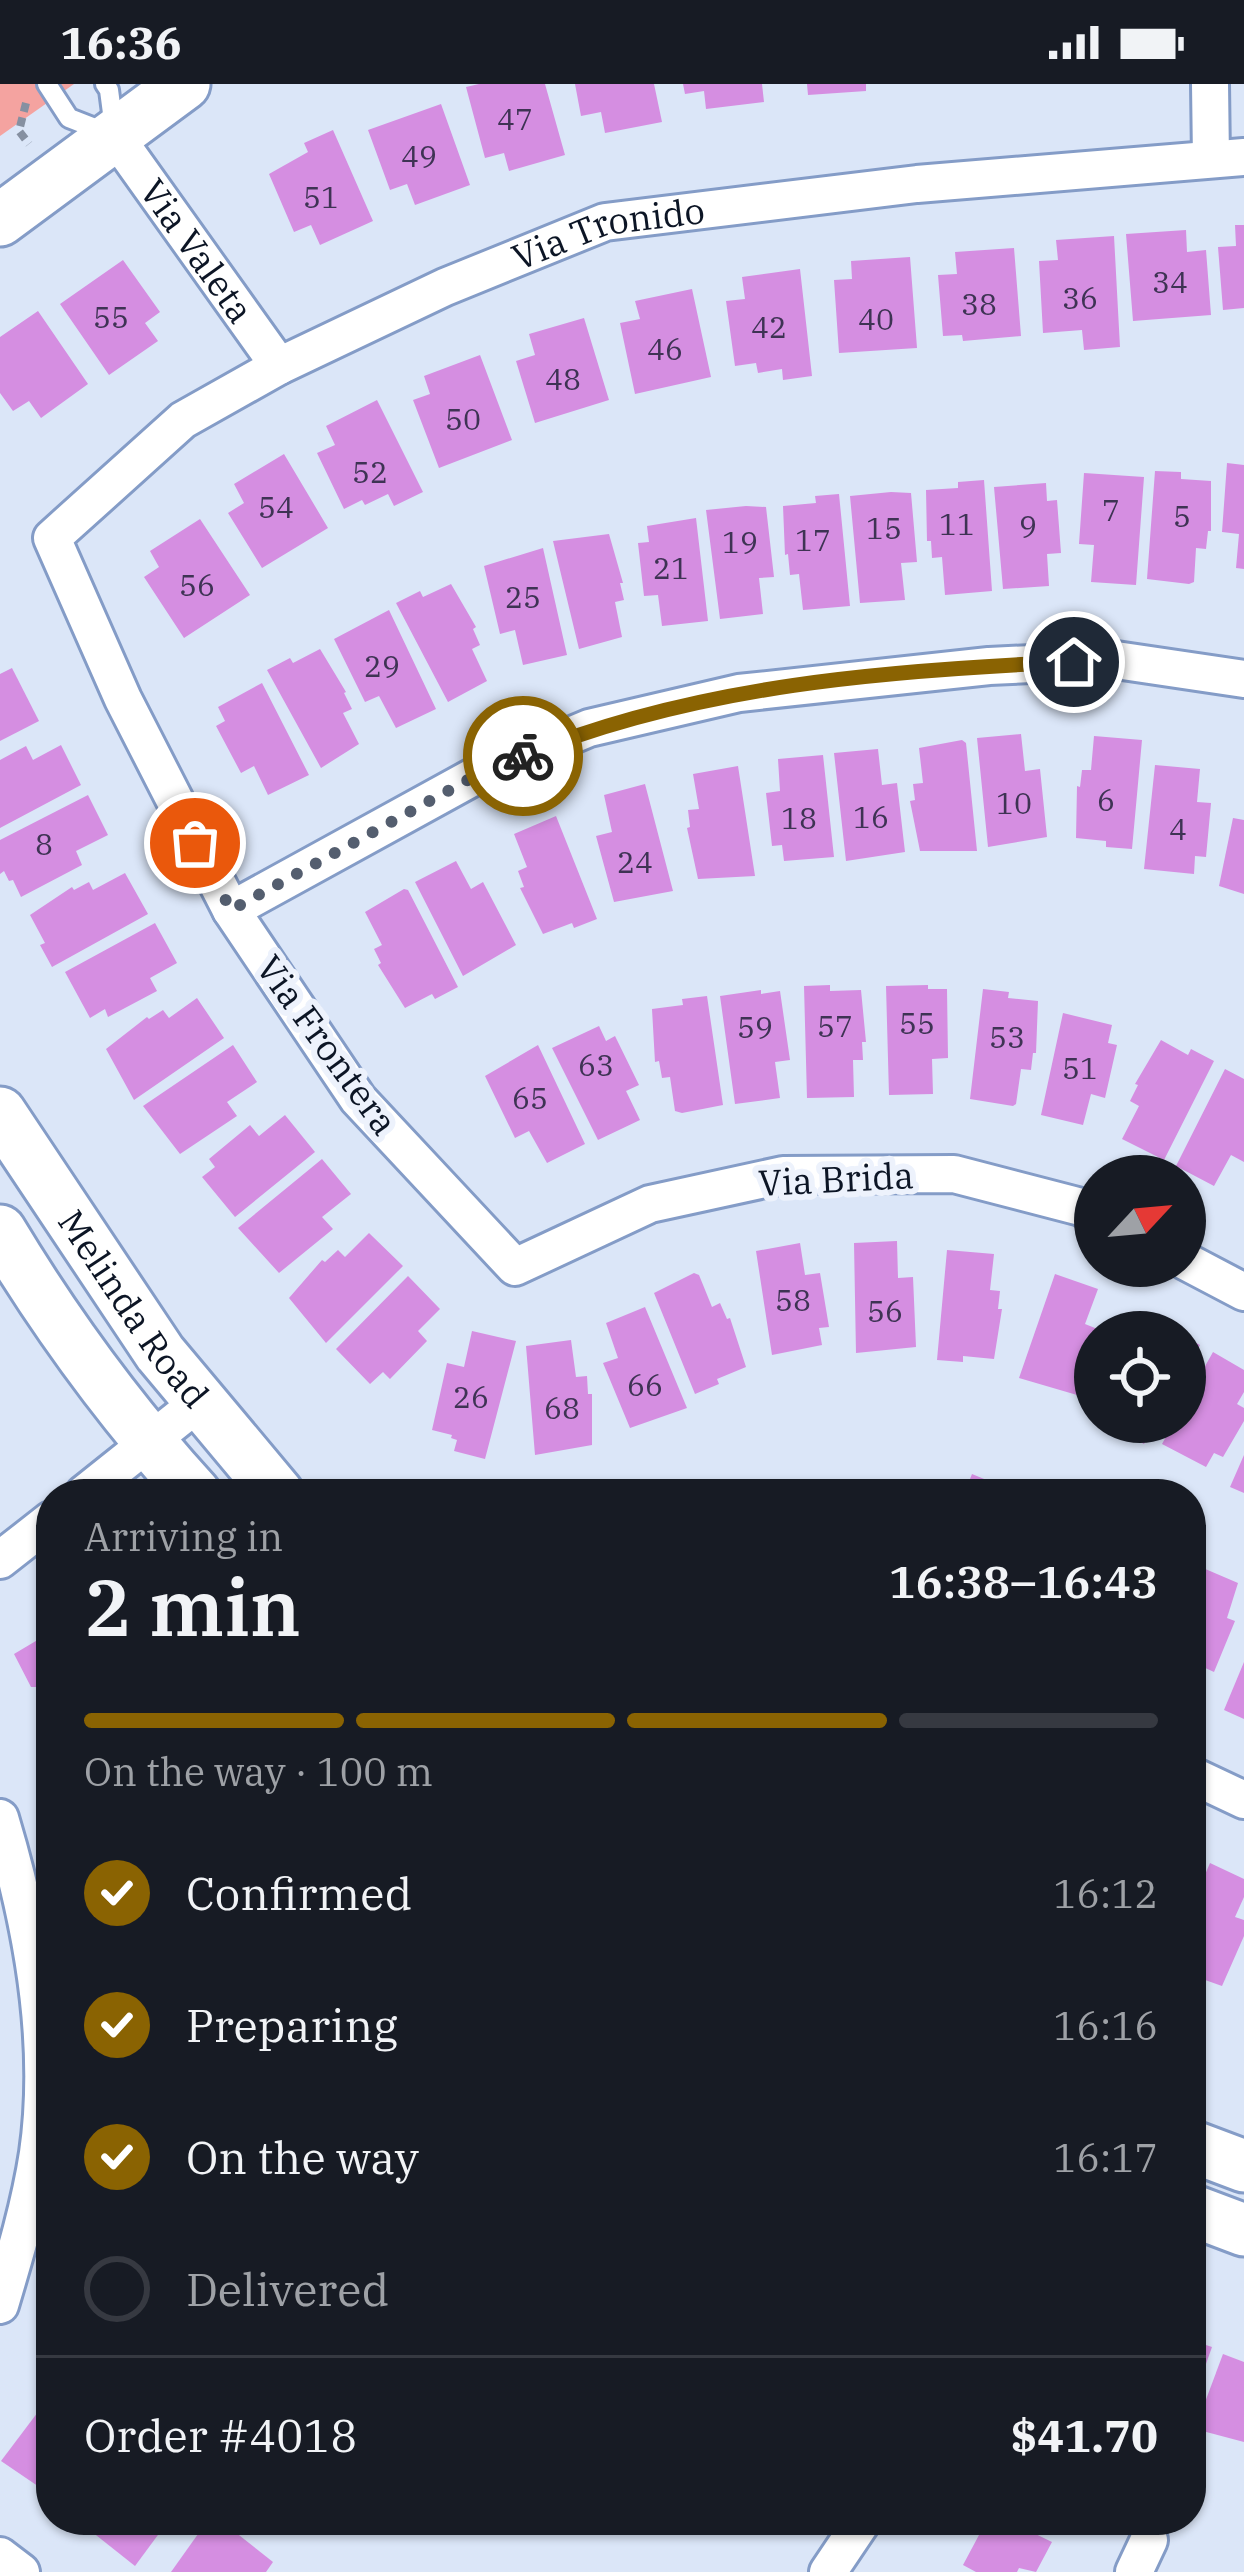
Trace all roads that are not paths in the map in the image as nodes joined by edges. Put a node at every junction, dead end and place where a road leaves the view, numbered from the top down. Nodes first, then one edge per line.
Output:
1 (47, 84) edge
2 (105, 84) edge
3 (184, 84) edge
4 (1210, 84) edge
5 (115, 136) junction
6 (1228, 158) edge
7 (0, 220) edge
8 (279, 366) junction
9 (52, 538) joint
10 (1244, 680) edge
11 (231, 910) junction
12 (0, 1113) edge
13 (1074, 1208) edge
14 (0, 1231) edge
15 (515, 1267) joint
16 (1206, 1272) edge
17 (1244, 1292) edge
18 (198, 1403) junction
19 (148, 1442) junction
20 (102, 1479) edge
21 (181, 1479) edge
22 (265, 1479) edge
23 (36, 1532) edge
24 (0, 1560) edge
25 (1206, 1782) edge
26 (1244, 1800) edge
27 (0, 1818) edge
28 (36, 1946) edge
29 (1206, 2152) edge
30 (36, 2157) edge
31 (1244, 2166) edge
32 (1206, 2216) edge
33 (12, 2225) edge
34 (1244, 2230) edge
35 (0, 2305) edge
36 (853, 2535) edge
37 (0, 2556) edge
38 (21, 2572) edge
39 (828, 2572) edge

1 - 5 lane
2 - 5 lane
3 - 5 main road
4 - 6 street
5 - 7 main road
5 - 8 street, Via Valeta
6 - 8 street, Via Tronido
8 - 9 street, Via Tronido
9 - 11 street, Via Frontera
10 - 11 street
11 - 15 street, Via Frontera
12 - 18 main road, Melinda Road
13 - 15 street, Via Brida
14 - 19 main road, Melinda Road
16 - 17 street
18 - 19 street
18 - 22 main road, Melinda Road
19 - 20 street
19 - 21 main road, Melinda Road
23 - 24 street
25 - 26 street
27 - 28 street
29 - 31 main road
30 - 33 street
32 - 34 main road
33 - 35 street
36 - 39 street
37 - 38 street

